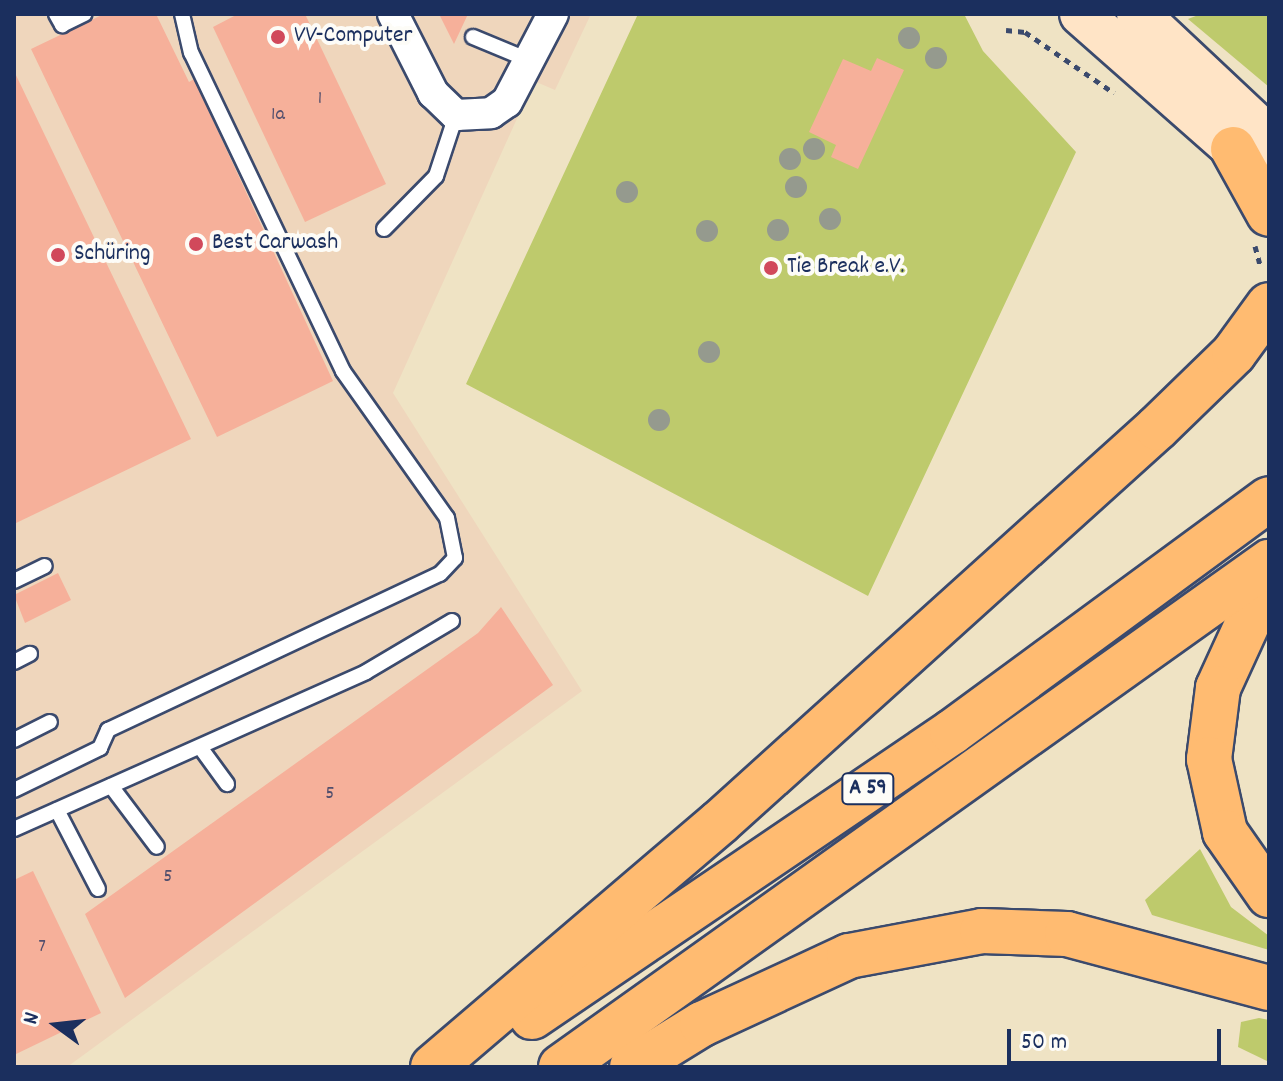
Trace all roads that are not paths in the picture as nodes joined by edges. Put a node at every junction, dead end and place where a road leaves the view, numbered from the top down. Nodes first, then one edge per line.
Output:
1 (56, 14) edge
2 (85, 14) edge
3 (182, 14) edge
4 (393, 14) edge
5 (553, 14) edge
6 (1081, 14) edge
7 (1138, 14) edge
8 (473, 37) dead end
9 (531, 61) junction
10 (456, 115) junction
11 (1251, 143) edge
12 (1269, 180) edge
13 (1262, 227) edge
14 (384, 229) dead end
15 (1269, 305) edge
16 (1269, 337) edge
17 (1157, 428) junction
18 (1269, 499) edge
19 (1269, 562) edge
20 (45, 566) dead end
21 (14, 581) edge
22 (1269, 600) edge
23 (452, 621) dead end
24 (30, 654) dead end
25 (14, 662) edge
26 (50, 722) dead end
27 (14, 740) edge
28 (200, 747) junction
29 (227, 784) dead end
30 (111, 786) junction
31 (14, 790) edge
32 (57, 810) junction
33 (14, 829) edge
34 (157, 847) dead end
35 (98, 889) dead end
36 (1269, 895) edge
37 (1269, 988) edge
38 (433, 1067) edge
39 (458, 1067) edge
40 (561, 1067) edge
41 (632, 1067) edge

1 - 2 lane
3 - 31 lane
4 - 10 street
5 - 9 street
6 - 11 main road
7 - 11 main road
8 - 9 lane
9 - 10 street
10 - 14 lane
11 - 12 main road
11 - 13 highway
15 - 17 highway
16 - 17 highway
17 - 38 highway
18 - 39 highway, A 59
19 - 40 highway, A 59
20 - 21 lane
22 - 36 highway
23 - 28 lane
24 - 25 lane
26 - 27 lane
28 - 29 lane
28 - 30 lane
30 - 32 lane
30 - 34 lane
32 - 33 lane
32 - 35 lane
37 - 41 highway

